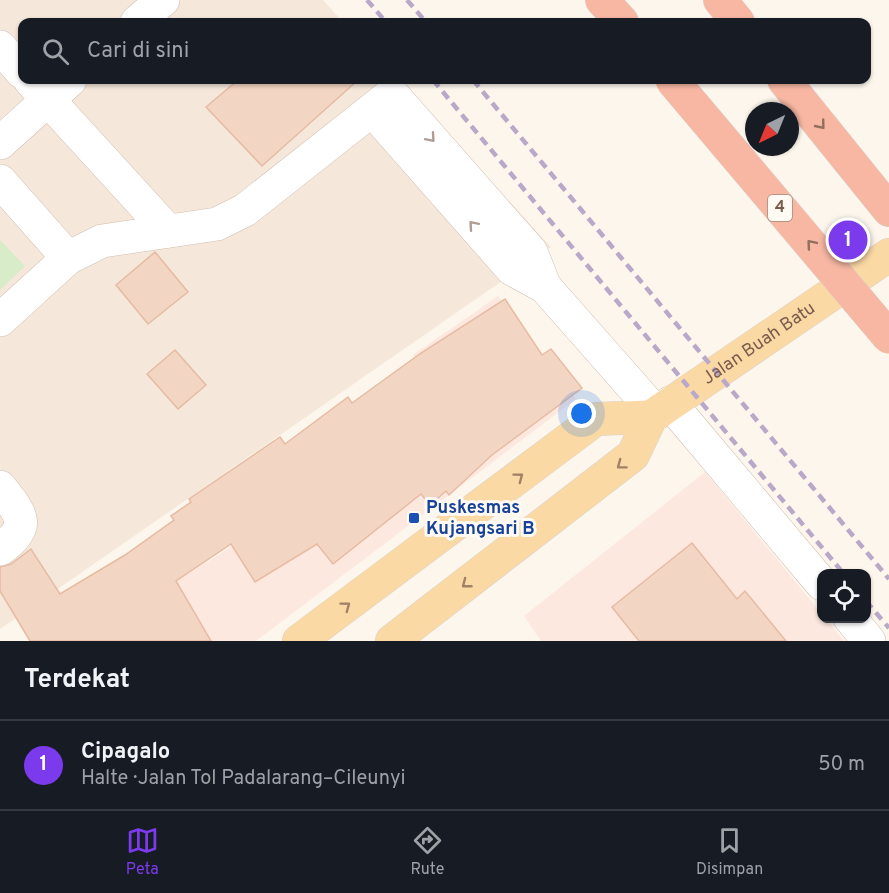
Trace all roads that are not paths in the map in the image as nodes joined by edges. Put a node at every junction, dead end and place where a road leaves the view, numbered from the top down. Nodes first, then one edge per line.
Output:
1 (163, 0) edge
2 (602, 0) edge
3 (720, 0) edge
4 (142, 18) edge
5 (618, 18) edge
6 (735, 18) edge
7 (0, 46) edge
8 (18, 67) edge
9 (675, 84) edge
10 (787, 84) edge
11 (49, 86) edge
12 (0, 143) edge
13 (0, 181) edge
14 (889, 210) edge
15 (168, 231) junction
16 (68, 258) junction
17 (877, 263) edge
18 (0, 320) edge
19 (889, 337) edge
20 (659, 411) junction
21 (0, 487) edge
22 (0, 549) edge
23 (817, 579) edge
24 (854, 623) edge
25 (299, 641) edge
26 (392, 641) edge
27 (869, 641) edge

1 - 4 street
2 - 5 highway
3 - 6 highway
7 - 8 street
19 -> 9 highway, 4, bridge
10 -> 14 highway
11 - 12 street
11 - 15 street
13 - 16 street
15 - 16 street
15 - 20 street
16 - 18 street
17 - 20 main road, Jalan Buah Batu
20 - 23 street
25 -> 20 main road
20 -> 26 main road
21 - 22 street
24 - 27 street

